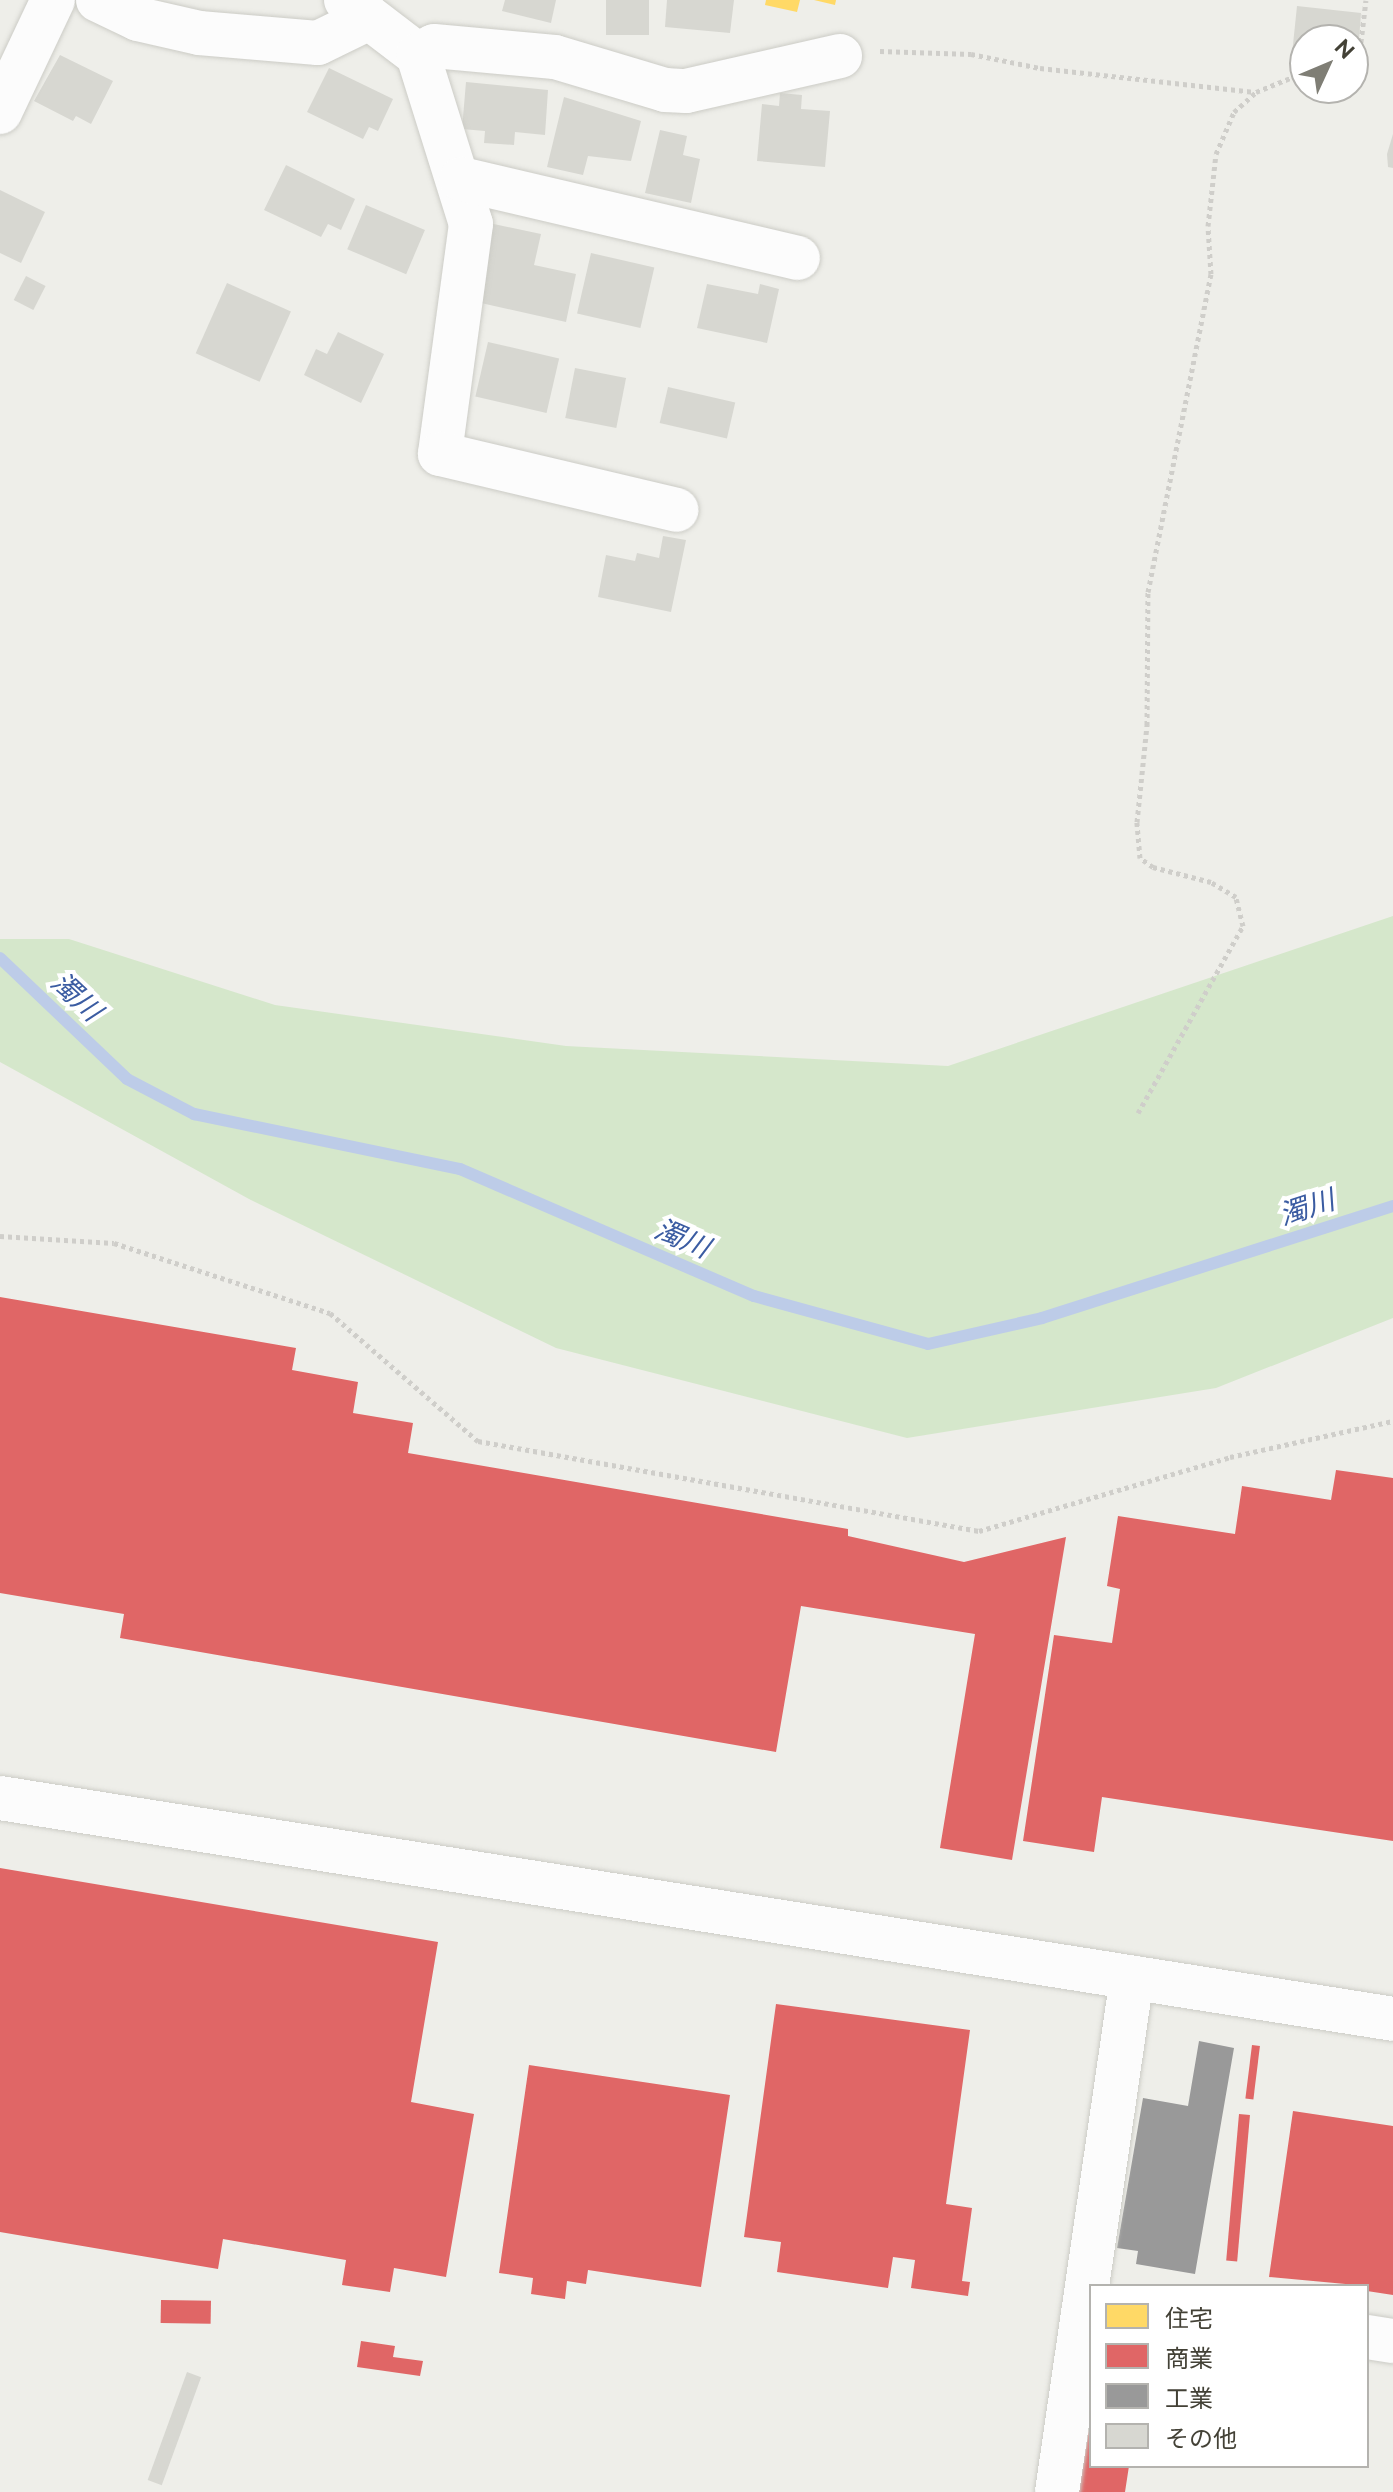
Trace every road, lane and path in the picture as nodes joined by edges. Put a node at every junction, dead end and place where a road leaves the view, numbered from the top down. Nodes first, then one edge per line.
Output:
1 (53, 0) edge
2 (98, 0) edge
3 (1366, 0) edge
4 (357, 9) edge
5 (1363, 24) edge
6 (418, 55) junction
7 (840, 56) joint
8 (1289, 79) edge
9 (1256, 92) junction
10 (0, 112) edge
11 (461, 179) junction
12 (798, 258) dead end
13 (676, 510) dead end
14 (1138, 1113) dead end
15 (0, 1236) edge
16 (1393, 1421) edge
17 (0, 1798) edge
18 (1132, 1977) junction
19 (1393, 2019) edge
20 (1090, 2284) edge
21 (1089, 2292) edge
22 (1369, 2337) edge
23 (1393, 2341) edge
24 (1057, 2492) edge

1 - 10 street
2 - 4 street
3 - 5 path
4 - 6 street
6 - 7 street
6 - 11 street
7 - 9 path
8 - 9 path
9 - 14 path
11 - 12 street
11 - 13 street
15 - 16 path
17 - 18 street
18 - 19 street
18 - 20 street
21 - 24 street
22 - 23 street

